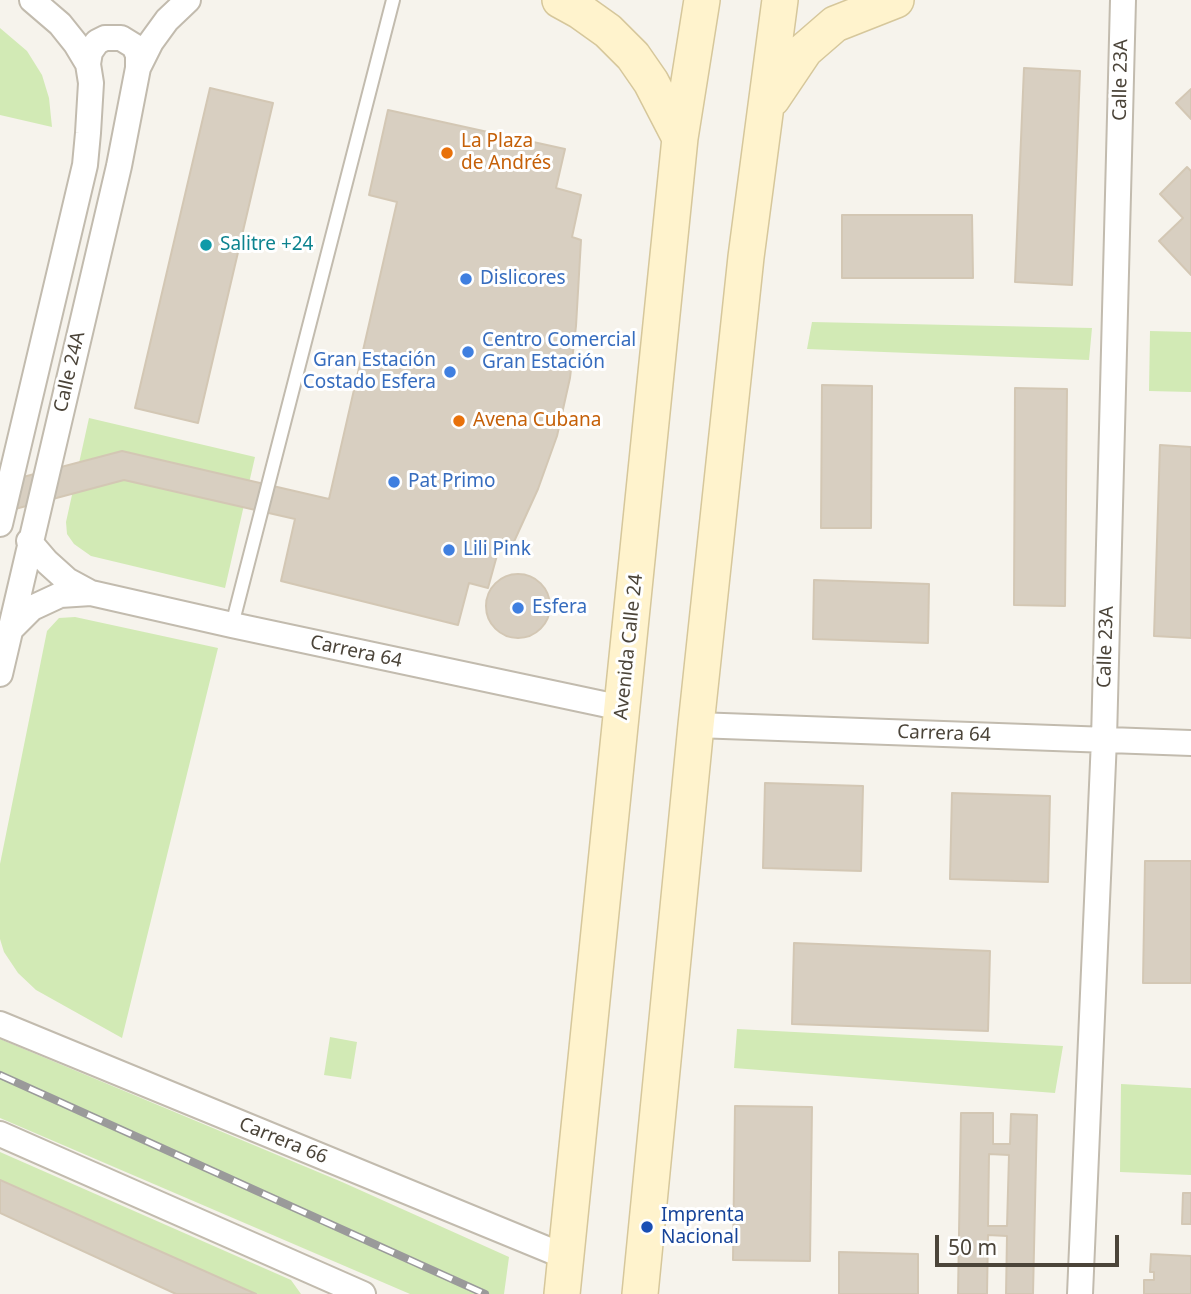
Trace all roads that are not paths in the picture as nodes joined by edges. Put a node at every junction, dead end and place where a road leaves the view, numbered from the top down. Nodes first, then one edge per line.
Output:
1 (32, 0) edge
2 (188, 0) edge
3 (393, 0) edge
4 (560, 0) edge
5 (702, 0) edge
6 (779, 0) edge
7 (896, 0) edge
8 (1123, 0) edge
9 (88, 64) junction
10 (138, 68) junction
11 (766, 108) junction
12 (680, 138) junction
13 (0, 524) edge
14 (30, 541) junction
15 (91, 593) junction
16 (232, 625) junction
17 (10, 630) junction
18 (0, 674) edge
19 (622, 708) junction
20 (696, 725) junction
21 (1104, 740) junction
22 (1191, 743) edge
23 (0, 1014) edge
24 (0, 1024) edge
25 (25, 1035) junction
26 (0, 1134) edge
27 (566, 1257) junction
28 (356, 1293) edge
29 (562, 1294) edge
30 (640, 1294) edge
31 (1080, 1294) edge

1 - 9 street
2 - 10 street, Calle 24A
3 - 16 lane
4 - 12 main road
5 - 12 main road, Avenida Calle 24
6 - 11 main road
7 - 11 main road
8 - 21 street, Calle 23A
9 - 10 street
9 - 13 street, Calle 24A
10 - 14 street, Calle 24A
11 - 20 main road
12 - 19 main road, Avenida Calle 24
14 - 15 street, Carrera 64
14 - 17 street, Calle 24A
15 - 16 street, Carrera 64
15 - 17 street, Carrera 64
16 - 19 street, Carrera 64
17 - 18 street, Calle 24A
19 - 27 main road, Avenida Calle 24
20 - 21 street, Carrera 64
20 - 30 main road
21 - 22 street, Carrera 64
21 - 31 street, Calle 23A
23 - 25 street
24 - 25 street, Carrera 66
25 - 27 street, Carrera 66
26 - 28 street
27 - 29 main road, Avenida Calle 24

